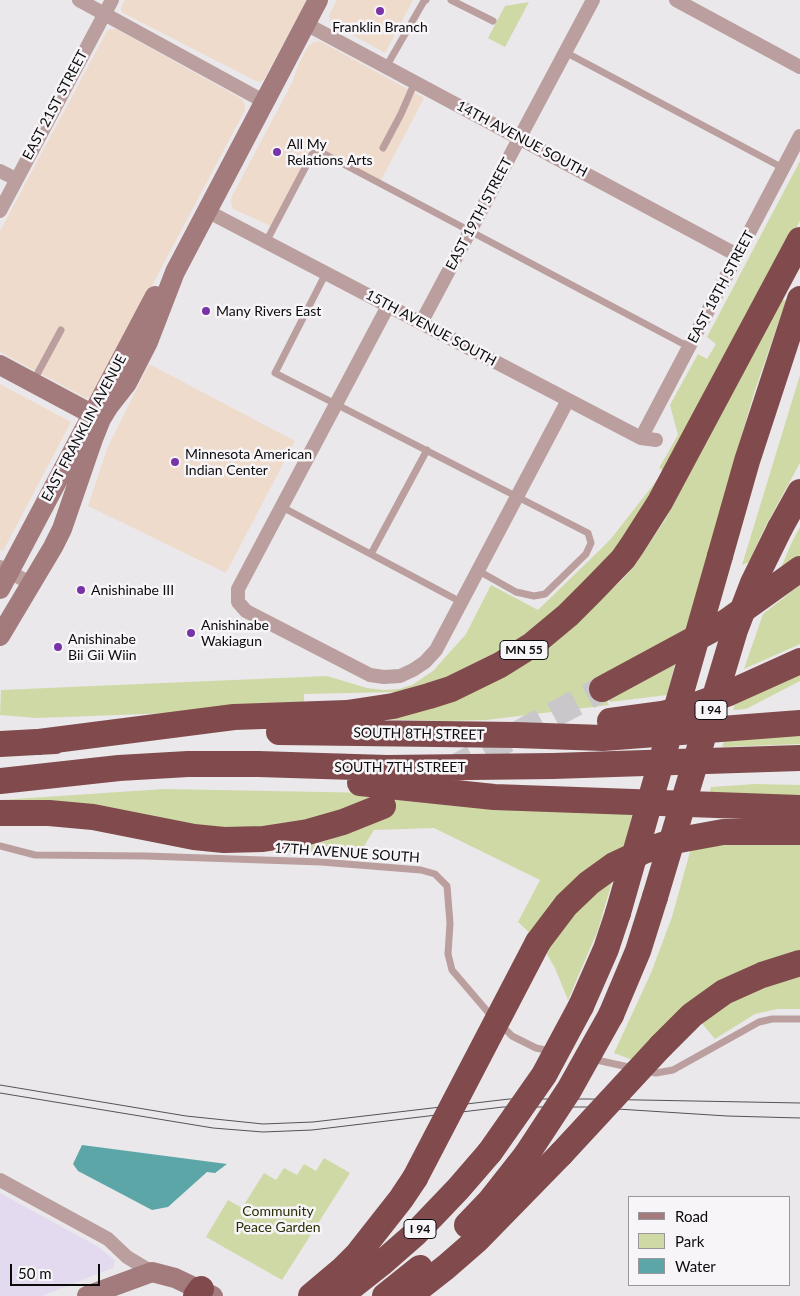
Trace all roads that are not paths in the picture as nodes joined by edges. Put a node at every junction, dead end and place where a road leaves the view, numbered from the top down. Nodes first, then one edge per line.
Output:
1 (79, 0) edge
2 (112, 0) edge
3 (318, 0) edge
4 (426, 0) edge
5 (451, 0) edge
6 (593, 0) edge
7 (676, 0) edge
8 (105, 14) junction
9 (493, 21) dead end
10 (306, 24) junction
11 (565, 52) junction
12 (800, 66) edge
13 (386, 67) junction
14 (415, 82) junction
15 (265, 102) junction
16 (800, 136) edge
17 (519, 138) junction
18 (383, 148) dead end
19 (783, 168) junction
20 (0, 171) edge
21 (16, 179) junction
22 (0, 211) edge
23 (207, 211) junction
24 (470, 231) junction
25 (800, 240) edge
26 (266, 242) junction
27 (738, 255) junction
28 (326, 273) junction
29 (800, 299) edge
30 (388, 306) junction
31 (421, 323) junction
32 (61, 330) dead end
33 (689, 347) junction
34 (800, 353) edge
35 (0, 366) edge
36 (33, 383) junction
37 (568, 400) junction
38 (337, 403) junction
39 (96, 416) junction
40 (641, 438) junction
41 (656, 440) dead end
42 (426, 450) junction
43 (800, 492) edge
44 (516, 497) junction
45 (282, 507) junction
46 (371, 554) junction
47 (720, 556) junction
48 (5, 569) edge
49 (800, 569) edge
50 (477, 570) junction
51 (32, 584) junction
52 (0, 589) edge
53 (461, 602) junction
54 (0, 636) edge
55 (800, 661) edge
56 (602, 689) tunnel mouth
57 (800, 723) edge
58 (462, 734) junction
59 (38, 742) junction
60 (0, 744) edge
61 (800, 758) edge
62 (188, 764) junction
63 (553, 766) junction
64 (800, 772) edge
65 (0, 781) edge
66 (383, 806) dead end
67 (800, 808) edge
68 (0, 813) edge
69 (794, 835) edge
70 (0, 846) edge
71 (800, 963) edge
72 (800, 1019) edge
73 (567, 1054) dead end
74 (576, 1056) dead end
75 (0, 1180) edge
76 (152, 1272) junction
77 (203, 1294) edge
78 (87, 1296) edge
79 (311, 1296) edge
80 (340, 1296) edge
81 (385, 1296) edge
82 (409, 1296) edge

1 - 8 street
2 - 8 street, EAST 21ST STREET
3 - 10 main road, EAST FRANKLIN AVENUE
4 - 13 lane
5 - 9 lane
6 - 11 street, EAST 19TH STREET
7 - 12 street
8 - 15 street
8 - 21 street, EAST 21ST STREET
10 - 13 street, 14TH AVENUE SOUTH
10 - 15 main road, EAST FRANKLIN AVENUE
11 - 17 street, EAST 19TH STREET
11 - 19 lane
13 - 14 street, 14TH AVENUE SOUTH
14 - 17 street, 14TH AVENUE SOUTH
14 - 18 lane
15 - 23 main road, EAST FRANKLIN AVENUE
16 - 19 street, EAST 18TH STREET
17 - 24 street, EAST 19TH STREET
17 - 27 street, 14TH AVENUE SOUTH
19 - 27 street, EAST 18TH STREET
20 - 21 street
21 - 22 street, EAST 21ST STREET
23 - 26 street, 15TH AVENUE SOUTH
23 - 39 main road, EAST FRANKLIN AVENUE
24 - 26 lane
24 - 31 street, EAST 19TH STREET
24 - 33 lane
25 - 59 highway, MN 55
26 - 28 street, 15TH AVENUE SOUTH
27 - 33 street, EAST 18TH STREET
28 - 30 street, 15TH AVENUE SOUTH
28 - 38 lane
29 - 47 highway, I 94
30 - 31 street, 15TH AVENUE SOUTH
30 - 38 street
31 - 37 street, 15TH AVENUE SOUTH
32 - 36 lane
33 - 40 street, EAST 18TH STREET
34 - 47 highway
35 - 36 main road
36 - 39 main road
37 - 40 street, 15TH AVENUE SOUTH
37 - 44 street
38 - 42 lane
38 - 45 street
39 - 48 main road, EAST FRANKLIN AVENUE
39 - 51 main road, EAST FRANKLIN AVENUE
40 - 41 street, 15TH AVENUE SOUTH
42 - 44 lane
42 - 46 lane
43 - 81 highway, I 94, bridge
44 - 50 street
44 - 50 lane
45 - 46 lane
45 - 53 street
46 - 53 lane
47 - 80 highway, I 94, bridge
48 - 51 street
48 - 52 main road, EAST FRANKLIN AVENUE
49 - 56 highway
50 - 53 street
51 - 54 main road, EAST FRANKLIN AVENUE
55 - 58 highway
57 - 58 highway, SOUTH 8TH STREET
58 - 59 highway, SOUTH 8TH STREET
59 - 60 highway, MN 55
61 - 63 highway, SOUTH 7TH STREET
62 - 63 highway, SOUTH 7TH STREET
62 - 65 highway, SOUTH 7TH STREET
62 - 67 highway
63 - 64 highway
66 - 68 highway
69 - 79 highway, bridge
70 - 73 lane, 17TH AVENUE SOUTH
71 - 82 highway, bridge
72 - 74 lane
75 - 76 street
76 - 77 main road
76 - 78 main road

